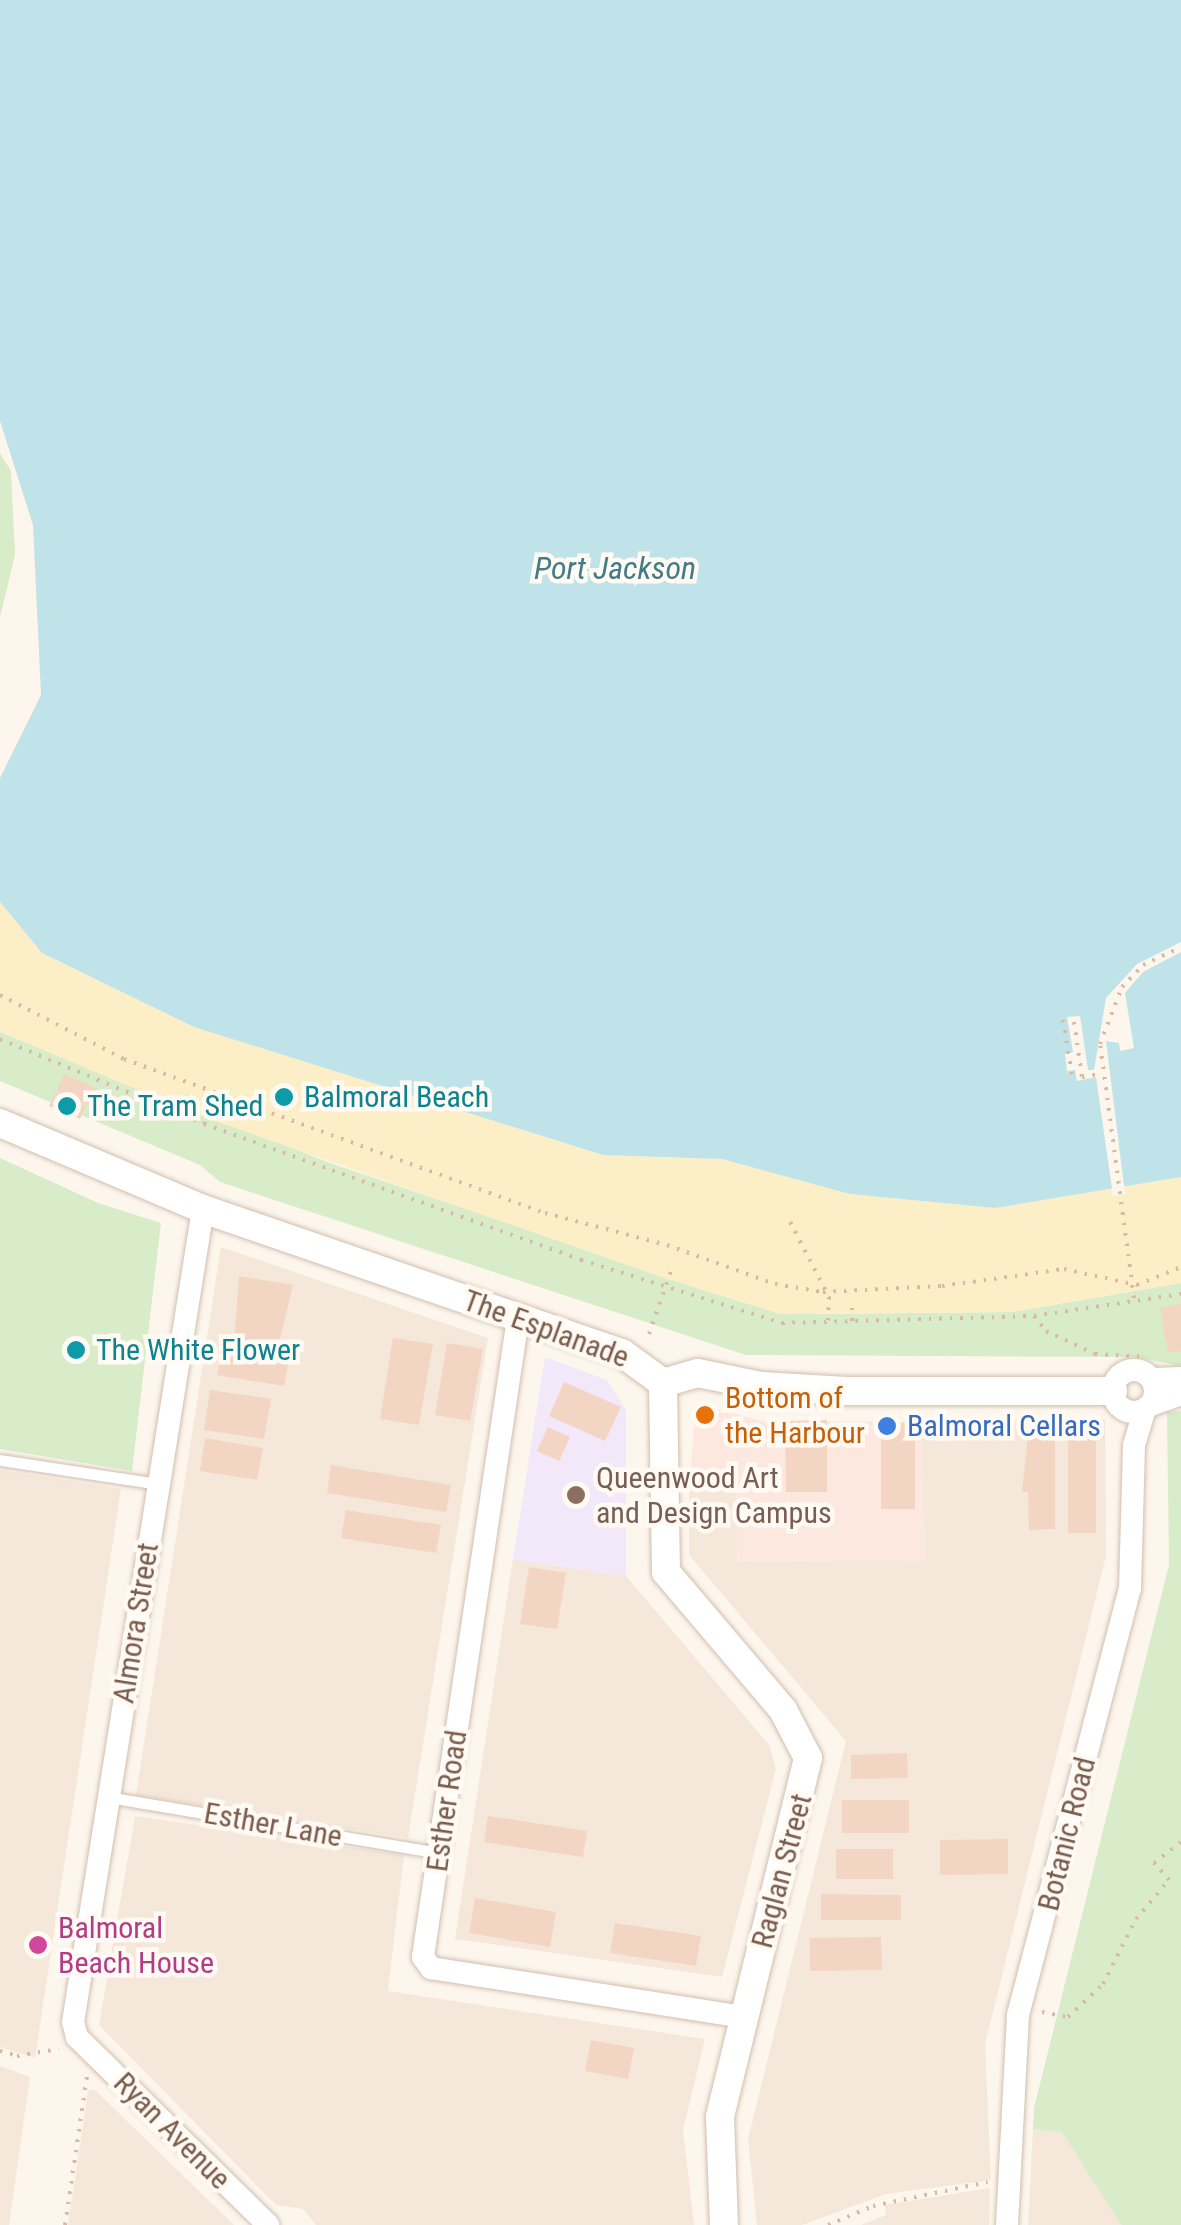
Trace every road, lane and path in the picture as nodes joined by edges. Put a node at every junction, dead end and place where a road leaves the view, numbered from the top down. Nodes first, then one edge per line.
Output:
1 (1181, 947) edge
2 (0, 995) edge
3 (1064, 1020) dead end
4 (1074, 1022) dead end
5 (0, 1039) edge
6 (1080, 1061) junction
7 (1070, 1062) junction
8 (1101, 1074) junction
9 (1073, 1081) dead end
10 (210, 1109) dead end
11 (0, 1122) edge
12 (204, 1124) junction
13 (203, 1209) junction
14 (790, 1222) dead end
15 (1181, 1267) edge
16 (671, 1271) dead end
17 (668, 1286) junction
18 (826, 1292) junction
19 (1181, 1294) edge
20 (1134, 1298) junction
21 (852, 1308) dead end
22 (1034, 1316) junction
23 (518, 1318) junction
24 (852, 1321) junction
25 (828, 1322) junction
26 (649, 1334) dead end
27 (1089, 1351) junction
28 (1152, 1368) junction
29 (1088, 1369) dead end
30 (1181, 1378) edge
31 (663, 1384) junction
32 (1181, 1394) edge
33 (1133, 1404) junction
34 (0, 1460) edge
35 (159, 1484) junction
36 (108, 1798) junction
37 (1181, 1842) edge
38 (439, 1853) junction
39 (1020, 2007) junction
40 (744, 2017) junction
41 (72, 2040) junction
42 (0, 2051) edge
43 (86, 2086) dead end
44 (984, 2182) dead end
45 (65, 2225) edge
46 (268, 2225) edge
47 (724, 2225) edge
48 (828, 2225) edge
49 (1008, 2225) edge

1 - 8 path, bridge
2 - 18 path
3 - 7 path
4 - 6 path
5 - 12 path
6 - 7 path
6 - 8 path
7 - 9 path
8 - 20 path, bridge
10 - 12 path
11 - 13 street, The Esplanade
12 - 17 path
13 - 23 street, The Esplanade
13 - 35 street, Almora Street
14 - 18 path
15 - 18 path
16 - 17 path
17 - 25 path
17 - 26 path
18 - 25 path
19 - 20 path
20 - 22 path
21 - 24 path
22 - 24 path
22 - 27 path
23 - 31 street, The Esplanade
23 - 38 street, Esther Road
24 - 25 path
27 - 28 path
27 - 29 path
28 - 30 street
28 - 33 street, Botanic Road
28 - 33 street
31 - 33 street, The Esplanade
31 - 40 street, Raglan Street
32 - 33 street, The Esplanade
33 - 39 street, Botanic Road
34 - 35 lane
35 - 36 street, Almora Street
36 - 38 lane, Esther Lane
36 - 41 street, Almora Street
37 - 39 path
38 - 40 street, Esther Road
39 - 49 street, Botanic Road
40 - 47 street, Raglan Street
41 - 42 path
41 - 46 street, Ryan Avenue
43 - 45 path
44 - 48 path

